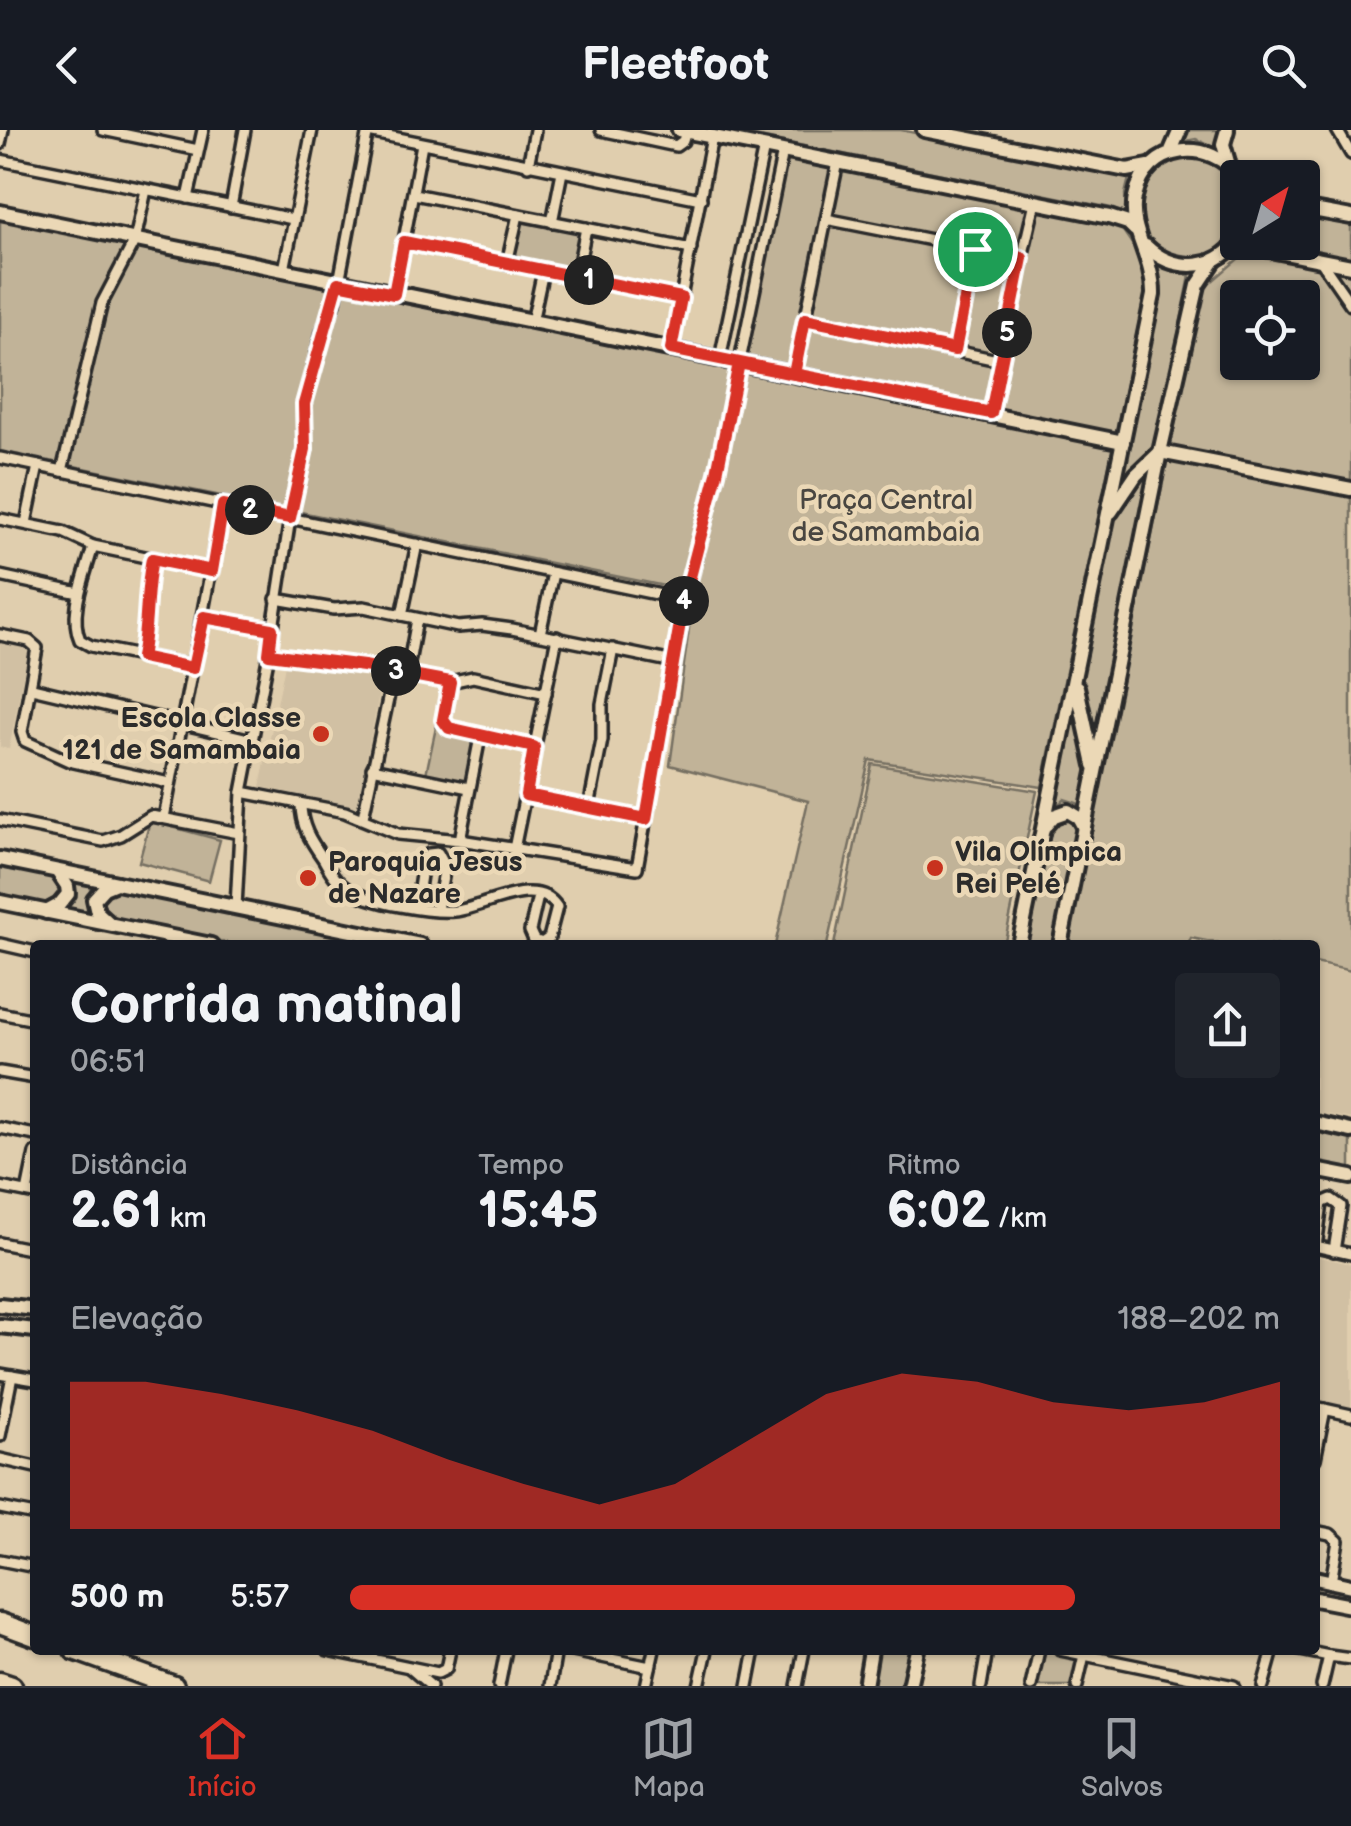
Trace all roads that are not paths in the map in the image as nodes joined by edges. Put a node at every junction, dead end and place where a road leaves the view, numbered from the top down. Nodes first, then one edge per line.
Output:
1 (3, 130) edge
2 (103, 130) edge
3 (203, 130) edge
4 (245, 130) edge
5 (312, 130) edge
6 (534, 130) edge
7 (601, 130) edge
8 (924, 130) edge
9 (1180, 130) edge
10 (1226, 130) edge
11 (1338, 130) edge
12 (368, 131) edge
13 (683, 131) edge
14 (712, 137) junction
15 (0, 144) edge
16 (422, 144) junction
17 (764, 147) junction
18 (198, 150) junction
19 (782, 151) junction
20 (1170, 153) junction
21 (1351, 154) edge
22 (0, 160) edge
23 (1225, 160) edge
24 (1227, 160) edge
25 (838, 162) junction
26 (528, 166) junction
27 (1150, 166) junction
28 (761, 171) junction
29 (562, 172) junction
30 (777, 174) junction
31 (146, 190) junction
32 (414, 194) junction
33 (188, 198) junction
34 (701, 200) junction
35 (1035, 202) junction
36 (231, 207) junction
37 (1320, 211) edge
38 (0, 212) edge
39 (518, 214) junction
40 (1351, 217) edge
41 (293, 219) junction
42 (826, 219) junction
43 (552, 222) junction
44 (586, 228) junction
45 (1136, 230) junction
46 (135, 240) junction
47 (404, 242) junction
48 (1144, 244) junction
49 (691, 249) junction
50 (975, 249) junction
51 (1220, 256) edge
52 (1022, 258) junction
53 (1320, 260) joint
54 (1214, 261) junction
55 (507, 263) junction
56 (1351, 266) edge
57 (284, 270) junction
58 (543, 271) junction
59 (576, 278) junction
60 (338, 283) junction
61 (394, 294) junction
62 (681, 298) junction
63 (1351, 305) edge
64 (805, 319) junction
65 (532, 322) junction
66 (726, 333) junction
67 (744, 338) junction
68 (671, 349) junction
69 (955, 350) junction
70 (720, 360) junction
71 (1002, 360) junction
72 (739, 363) junction
73 (794, 374) junction
74 (991, 413) junction
75 (1123, 442) junction
76 (1160, 452) junction
77 (0, 458) edge
78 (38, 466) junction
79 (62, 471) junction
80 (1351, 489) edge
81 (223, 505) junction
82 (1108, 516) junction
83 (290, 518) junction
84 (0, 519) edge
85 (26, 523) junction
86 (418, 544) junction
87 (93, 546) junction
88 (152, 559) junction
89 (212, 571) junction
90 (553, 572) junction
91 (0, 576) edge
92 (79, 593) junction
93 (276, 598) junction
94 (684, 600) junction
95 (402, 615) junction
96 (204, 617) junction
97 (417, 619) junction
98 (272, 629) junction
99 (540, 634) junction
100 (0, 635) edge
101 (557, 637) junction
102 (612, 649) junction
103 (269, 654) junction
104 (141, 657) junction
105 (674, 662) junction
106 (193, 668) junction
107 (394, 671) junction
108 (406, 674) junction
109 (1076, 675) junction
110 (450, 682) junction
111 (32, 688) junction
112 (546, 693) junction
113 (180, 725) junction
114 (480, 738) junction
115 (252, 740) junction
116 (534, 747) junction
117 (372, 768) junction
118 (1096, 773) junction
119 (169, 783) junction
120 (469, 788) junction
121 (242, 792) junction
122 (526, 795) junction
123 (301, 804) junction
124 (589, 808) junction
125 (363, 817) junction
126 (164, 818) junction
127 (646, 819) junction
128 (0, 820) edge
129 (1045, 826) junction
130 (1084, 828) junction
131 (239, 833) junction
132 (460, 840) junction
133 (514, 849) junction
134 (0, 860) edge
135 (57, 871) junction
136 (116, 883) junction
137 (538, 896) junction
138 (0, 902) edge
139 (236, 907) junction
140 (416, 908) junction
141 (437, 910) junction
142 (46, 912) junction
143 (109, 924) junction
144 (187, 940) edge
145 (396, 940) edge
146 (534, 940) edge
147 (547, 940) edge
148 (1020, 940) edge
149 (1061, 940) edge
150 (0, 944) edge
151 (30, 951) edge
152 (0, 1013) edge
153 (30, 1019) edge
154 (0, 1072) edge
155 (30, 1077) edge
156 (1320, 1125) edge
157 (0, 1128) edge
158 (1351, 1131) edge
159 (30, 1135) edge
160 (1320, 1171) edge
161 (1351, 1177) edge
162 (0, 1187) edge
163 (30, 1193) edge
164 (1320, 1215) edge
165 (0, 1243) edge
166 (1320, 1247) edge
167 (30, 1249) edge
168 (1334, 1251) junction
169 (1351, 1254) edge
170 (0, 1305) edge
171 (30, 1308) edge
172 (0, 1326) edge
173 (30, 1329) edge
174 (0, 1374) edge
175 (12, 1376) junction
176 (30, 1379) edge
177 (1320, 1408) edge
178 (1351, 1414) edge
179 (0, 1436) edge
180 (0, 1459) edge
181 (30, 1466) edge
182 (0, 1508) edge
183 (30, 1511) edge
184 (1320, 1532) edge
185 (0, 1560) edge
186 (30, 1567) edge
187 (1320, 1579) edge
188 (1331, 1582) junction
189 (1351, 1586) edge
190 (1320, 1599) edge
191 (1351, 1606) edge
192 (0, 1623) edge
193 (30, 1634) edge
194 (1320, 1654) edge
195 (88, 1655) edge
196 (352, 1655) edge
197 (449, 1655) edge
198 (505, 1655) edge
199 (555, 1655) edge
200 (596, 1655) edge
201 (653, 1655) edge
202 (706, 1655) edge
203 (754, 1655) edge
204 (803, 1655) edge
205 (871, 1655) edge
206 (916, 1655) edge
207 (986, 1655) edge
208 (1038, 1655) edge
209 (1084, 1655) joint
210 (1137, 1655) edge
211 (1271, 1655) edge
212 (1329, 1656) junction
213 (1351, 1659) edge
214 (1135, 1664) junction
215 (409, 1667) junction
216 (650, 1667) junction
217 (1176, 1674) junction
218 (0, 1682) edge
219 (985, 1685) edge
220 (12, 1686) edge
221 (174, 1686) edge
222 (431, 1686) edge
223 (499, 1686) edge
224 (550, 1686) edge
225 (646, 1686) edge
226 (699, 1686) edge
227 (748, 1686) edge
228 (797, 1686) edge
229 (865, 1686) edge
230 (909, 1686) edge
231 (1031, 1686) edge
232 (1077, 1686) edge
233 (1174, 1686) edge
234 (1234, 1686) edge
235 (1262, 1686) edge
236 (1322, 1686) edge

1 - 15 street
2 - 18 street
3 - 18 street
4 - 36 street
5 - 41 street
6 - 26 street
7 - 13 street
8 - 27 main road
9 - 20 main road
10 - 24 main road
11 - 21 street
12 - 16 street
12 - 60 street
13 - 14 main road
14 - 17 main road
14 - 34 street
16 - 26 street
16 - 32 street
17 - 19 main road
17 - 28 street
18 - 33 street
19 - 25 main road
19 - 30 street
20 - 23 main road
20 - 27 main road
22 - 31 street
25 - 35 main road
25 - 42 street
26 - 29 street
27 - 45 main road
28 - 30 street
28 - 66 street
29 - 34 street
29 - 43 street
30 - 67 street
31 - 33 street
31 - 46 street
32 - 39 street
32 - 47 street
33 - 36 street
34 - 49 street
35 - 45 main road
35 - 52 street
36 - 41 street
37 - 40 main road
38 - 46 main road
39 - 43 street
39 - 55 street
41 - 57 street
42 - 50 street
42 - 64 street
43 - 44 street
44 - 49 street
44 - 59 street
45 - 48 main road
46 - 57 main road
46 - 79 street
47 - 55 street
47 - 61 street
48 - 54 main road
48 - 75 main road
49 - 62 street
50 - 52 street
50 - 69 street
51 - 54 main road
52 - 71 street
53 - 56 main road
53 - 63 street
54 - 76 main road
55 - 58 street
57 - 60 main road
58 - 59 street
58 - 65 street
59 - 62 street
60 - 61 main road
60 - 83 street
61 - 65 main road
62 - 68 street
64 - 69 street
64 - 73 street
65 - 68 main road
66 - 67 street
66 - 70 street
67 - 72 street
68 - 70 main road
69 - 71 street
70 - 72 main road
71 - 74 street
72 - 73 main road
72 - 94 street
73 - 74 main road
74 - 75 main road
75 - 82 main road
76 - 80 main road
76 - 82 main road
76 - 118 main road
77 - 78 street
78 - 79 street
78 - 85 street
79 - 81 street
81 - 83 street
81 - 89 street
82 - 109 main road
83 - 86 street
83 - 93 street
84 - 85 street
85 - 87 street
86 - 90 street
86 - 95 street
87 - 88 street
87 - 92 street
88 - 89 street
88 - 104 street
89 - 96 street
90 - 94 street
90 - 99 street
91 - 92 street
92 - 104 street
93 - 95 street
93 - 98 street
94 - 105 street
95 - 97 street
96 - 98 street
96 - 106 street
97 - 99 street
97 - 108 street
98 - 103 street
99 - 101 street
100 - 111 street
101 - 102 street
101 - 112 street
102 - 105 street
102 - 124 street
103 - 107 street
103 - 115 street
104 - 106 street
105 - 127 street
106 - 113 street
107 - 108 street
107 - 117 street
108 - 110 street
109 - 118 main road
109 - 129 main road
110 - 112 street
110 - 114 street
111 - 113 street
111 - 119 street
112 - 116 street
113 - 115 street
113 - 119 street
114 - 116 street
114 - 120 street
115 - 121 street
116 - 122 street
117 - 120 street
117 - 125 street
118 - 130 main road
119 - 126 street
120 - 132 street
121 - 123 street
121 - 131 street
122 - 124 street
122 - 133 street
123 - 125 street
123 - 140 street
124 - 127 street
125 - 132 street
126 - 128 street
126 - 131 street
127 - 133 street
129 - 130 main road
129 - 148 main road
130 - 149 main road
131 - 139 street
132 - 133 street
134 - 135 main road
135 - 136 main road
135 - 142 main road
136 - 139 main road
136 - 143 main road
137 - 141 street
137 - 146 street
137 - 147 street
138 - 142 main road
139 - 145 main road
140 - 141 street
140 - 141 street
142 - 143 main road
143 - 144 main road
150 - 151 street
152 - 153 street
154 - 155 street
156 - 158 main road
157 - 159 street
160 - 161 main road
162 - 163 street
164 - 168 street
165 - 167 street
166 - 168 street
168 - 169 street
170 - 171 main road
172 - 173 main road
174 - 175 street
175 - 176 street
175 - 179 street
177 - 178 street
180 - 181 street
182 - 183 street
184 - 188 street
185 - 186 street
187 - 188 main road
188 - 189 main road
190 - 191 main road
192 - 193 highway
194 - 212 street
195 - 221 highway
196 - 215 street
197 - 215 street
198 - 223 street
199 - 224 street
200 - 216 street
201 - 216 street
202 - 226 street
203 - 227 street
204 - 228 street
205 - 229 main road
206 - 230 main road
207 - 219 street
208 - 231 street
209 - 214 street
209 - 232 street
210 - 214 street
211 - 235 street
212 - 213 street
212 - 236 street
214 - 217 street
215 - 222 street
216 - 225 street
217 - 233 street
217 - 234 street
218 - 220 highway

